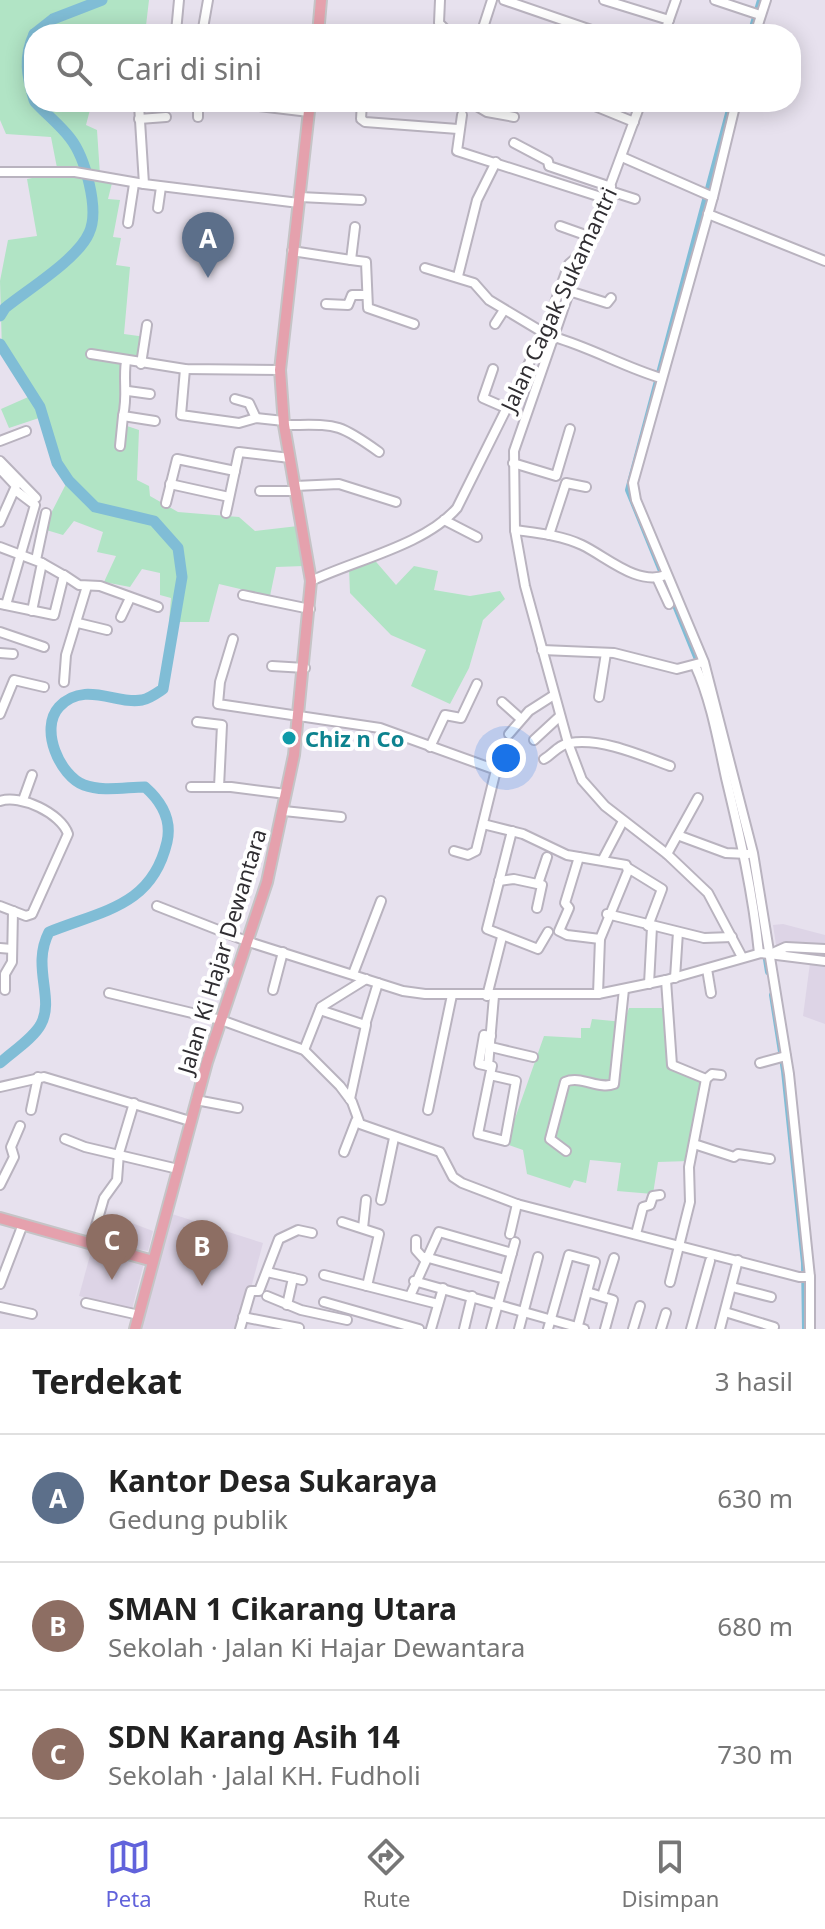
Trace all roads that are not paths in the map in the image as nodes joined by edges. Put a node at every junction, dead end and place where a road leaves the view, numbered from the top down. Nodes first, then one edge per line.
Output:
1 (179, 0) edge
2 (208, 0) edge
3 (321, 0) edge
4 (440, 0) edge
5 (492, 0) edge
6 (504, 0) edge
7 (604, 0) edge
8 (676, 0) edge
9 (715, 0) edge
10 (766, 0) edge
11 (756, 15) junction
12 (669, 20) junction
13 (180, 24) edge
14 (204, 24) edge
15 (319, 24) edge
16 (440, 24) edge
17 (484, 24) edge
18 (564, 24) edge
19 (668, 24) edge
20 (756, 24) edge
21 (138, 112) edge
22 (198, 112) edge
23 (309, 112) edge
24 (361, 112) edge
25 (487, 112) edge
26 (610, 112) edge
27 (638, 112) edge
28 (733, 112) edge
29 (462, 115) dead end
30 (166, 117) dead end
31 (198, 117) dead end
32 (514, 117) dead end
33 (139, 119) junction
34 (634, 122) junction
35 (458, 129) junction
36 (514, 143) dead end
37 (622, 157) junction
38 (496, 162) junction
39 (0, 172) edge
40 (139, 184) junction
41 (161, 187) junction
42 (609, 192) junction
43 (708, 196) junction
44 (635, 199) dead end
45 (300, 200) junction
46 (361, 200) dead end
47 (158, 208) dead end
48 (708, 214) junction
49 (128, 223) dead end
50 (560, 226) dead end
51 (355, 227) dead end
52 (591, 237) junction
53 (292, 251) junction
54 (583, 252) junction
55 (351, 260) junction
56 (825, 261) edge
57 (425, 268) dead end
58 (458, 276) junction
59 (569, 291) junction
60 (366, 295) junction
61 (611, 298) dead end
62 (326, 304) dead end
63 (504, 310) junction
64 (414, 324) dead end
65 (495, 324) dead end
66 (147, 325) dead end
67 (544, 333) junction
68 (554, 337) junction
69 (91, 354) dead end
70 (126, 361) junction
71 (141, 364) junction
72 (185, 369) junction
73 (493, 369) dead end
74 (280, 370) junction
75 (658, 377) junction
76 (128, 391) junction
77 (150, 394) dead end
78 (235, 399) dead end
79 (506, 408) junction
80 (123, 416) junction
81 (256, 418) junction
82 (155, 421) dead end
83 (284, 423) junction
84 (570, 429) dead end
85 (26, 431) dead end
86 (0, 441) edge
87 (120, 446) dead end
88 (379, 452) dead end
89 (290, 458) junction
90 (0, 461) edge
91 (513, 463) junction
92 (0, 469) edge
93 (235, 471) junction
94 (170, 484) junction
95 (586, 487) dead end
96 (296, 489) junction
97 (15, 490) junction
98 (260, 491) dead end
99 (229, 497) junction
100 (40, 502) dead end
101 (396, 502) dead end
102 (166, 503) dead end
103 (46, 513) dead end
104 (226, 513) dead end
105 (444, 520) junction
106 (0, 522) edge
107 (515, 530) junction
108 (549, 535) junction
109 (477, 537) dead end
110 (0, 547) edge
111 (21, 554) junction
112 (39, 561) junction
113 (63, 575) junction
114 (662, 577) junction
115 (311, 581) junction
116 (87, 586) junction
117 (243, 595) dead end
118 (130, 598) junction
119 (3, 604) edge
120 (669, 604) dead end
121 (158, 607) dead end
122 (310, 609) junction
123 (32, 611) junction
124 (121, 617) dead end
125 (78, 623) junction
126 (107, 630) dead end
127 (0, 632) edge
128 (233, 639) dead end
129 (44, 647) dead end
130 (542, 650) junction
131 (0, 653) edge
132 (606, 653) junction
133 (13, 654) dead end
134 (699, 663) junction
135 (272, 666) dead end
136 (305, 668) junction
137 (64, 682) dead end
138 (477, 684) dead end
139 (44, 687) dead end
140 (554, 695) junction
141 (599, 697) dead end
142 (502, 702) dead end
143 (0, 714) edge
144 (298, 715) junction
145 (560, 716) junction
146 (521, 719) junction
147 (197, 722) dead end
148 (509, 734) dead end
149 (534, 740) dead end
150 (568, 743) junction
151 (430, 747) junction
152 (544, 759) dead end
153 (670, 766) dead end
154 (32, 775) dead end
155 (191, 787) dead end
156 (219, 787) junction
157 (286, 794) junction
158 (698, 798) dead end
159 (23, 800) junction
160 (0, 801) edge
161 (284, 811) junction
162 (341, 817) dead end
163 (623, 821) junction
164 (483, 824) junction
165 (512, 831) junction
166 (680, 836) junction
167 (454, 851) dead end
168 (667, 854) junction
169 (748, 854) junction
170 (547, 857) dead end
171 (579, 857) junction
172 (603, 859) junction
173 (628, 868) junction
174 (499, 881) junction
175 (538, 884) junction
176 (381, 901) dead end
177 (0, 906) edge
178 (157, 906) dead end
179 (537, 908) dead end
180 (13, 911) junction
181 (607, 914) junction
182 (650, 926) junction
183 (548, 932) dead end
184 (678, 932) junction
185 (502, 937) junction
186 (729, 937) junction
187 (600, 939) junction
188 (249, 942) junction
189 (0, 948) edge
190 (12, 949) junction
191 (814, 949) junction
192 (825, 949) edge
193 (283, 952) junction
194 (767, 952) junction
195 (742, 957) junction
196 (812, 960) junction
197 (825, 961) edge
198 (707, 969) junction
199 (2, 974) edge
200 (353, 974) junction
201 (366, 979) junction
202 (671, 979) junction
203 (378, 983) junction
204 (649, 984) junction
205 (624, 989) junction
206 (5, 990) dead end
207 (273, 990) dead end
208 (109, 993) dead end
209 (711, 993) dead end
210 (598, 994) junction
211 (452, 995) junction
212 (491, 996) junction
213 (320, 1010) junction
214 (221, 1020) junction
215 (366, 1025) junction
216 (491, 1036) junction
217 (491, 1047) junction
218 (304, 1050) junction
219 (782, 1056) junction
220 (533, 1057) dead end
221 (760, 1063) dead end
222 (489, 1070) junction
223 (721, 1075) dead end
224 (38, 1077) junction
225 (706, 1079) junction
226 (0, 1087) edge
227 (350, 1099) junction
228 (196, 1100) junction
229 (134, 1103) junction
230 (238, 1108) dead end
231 (31, 1110) dead end
232 (428, 1110) dead end
233 (190, 1121) junction
234 (356, 1121) junction
235 (20, 1126) dead end
236 (394, 1138) junction
237 (65, 1139) dead end
238 (694, 1144) junction
239 (566, 1151) dead end
240 (344, 1152) dead end
241 (119, 1153) junction
242 (770, 1159) dead end
243 (178, 1169) junction
244 (0, 1185) edge
245 (660, 1195) dead end
246 (366, 1200) dead end
247 (381, 1200) dead end
248 (517, 1204) junction
249 (0, 1218) edge
250 (342, 1222) dead end
251 (23, 1224) junction
252 (363, 1228) junction
253 (312, 1233) dead end
254 (636, 1234) junction
255 (416, 1240) dead end
256 (91, 1243) junction
257 (680, 1246) junction
258 (512, 1253) junction
259 (538, 1257) dead end
260 (424, 1258) junction
261 (614, 1258) dead end
262 (738, 1260) junction
263 (153, 1261) junction
264 (710, 1261) dead end
265 (267, 1272) junction
266 (324, 1275) dead end
267 (803, 1277) junction
268 (505, 1279) junction
269 (414, 1281) junction
270 (670, 1282) dead end
271 (0, 1284) edge
272 (367, 1286) junction
273 (732, 1287) junction
274 (443, 1288) junction
275 (587, 1292) junction
276 (267, 1296) dead end
277 (410, 1296) junction
278 (472, 1296) junction
279 (602, 1296) junction
280 (771, 1297) dead end
281 (324, 1302) dead end
282 (86, 1303) dead end
283 (438, 1304) junction
284 (498, 1304) junction
285 (287, 1305) junction
286 (640, 1306) dead end
287 (0, 1307) edge
288 (350, 1310) junction
289 (524, 1312) junction
290 (725, 1312) junction
291 (666, 1313) dead end
292 (32, 1314) dead end
293 (139, 1315) junction
294 (243, 1317) junction
295 (550, 1324) edge
296 (346, 1325) edge
297 (400, 1326) edge
298 (774, 1327) edge
299 (299, 1328) edge
300 (579, 1328) edge
301 (135, 1329) edge
302 (240, 1329) edge
303 (419, 1329) edge
304 (431, 1329) edge
305 (464, 1329) edge
306 (491, 1329) edge
307 (519, 1329) edge
308 (605, 1329) edge
309 (633, 1329) edge
310 (661, 1329) edge
311 (691, 1329) edge
312 (720, 1329) edge
313 (810, 1329) edge

1 - 13 street
2 - 14 street
3 - 15 main road
4 - 16 street
5 - 17 street
6 - 18 street
7 - 12 street
8 - 12 street
9 - 11 street
10 - 11 street
11 - 20 street
12 - 19 street
21 - 33 street
22 - 31 street
23 - 45 main road, Jalan Ki Hajar Dewantara
24 - 35 street
25 - 32 street
26 - 34 street
27 - 34 street, Jalan Cagak Sukamantri
28 - 43 street
29 - 35 street
30 - 33 street
33 - 40 street
34 - 37 street, Jalan Cagak Sukamantri
35 - 38 street
36 - 42 street
37 - 42 street, Jalan Cagak Sukamantri
37 - 43 street
38 - 42 street
38 - 58 street
39 - 40 street
40 - 41 street
40 - 49 street
41 - 45 street
41 - 47 street
42 - 44 street
42 - 52 street, Jalan Cagak Sukamantri
43 - 48 street
45 - 46 street
45 - 53 main road, Jalan Ki Hajar Dewantara
48 - 56 street
48 - 75 street
50 - 52 street
51 - 55 street
52 - 54 street, Jalan Cagak Sukamantri
53 - 55 street
53 - 74 main road, Jalan Ki Hajar Dewantara
54 - 59 street
54 - 67 street, Jalan Cagak Sukamantri
55 - 60 street
57 - 58 street
58 - 63 street
59 - 61 street
59 - 68 street
60 - 62 street
60 - 64 street
63 - 65 street
63 - 67 street
66 - 71 street
67 - 79 street, Jalan Cagak Sukamantri
68 - 75 street
68 - 91 street
69 - 70 street
70 - 71 street
70 - 76 street
71 - 72 street
72 - 74 street
72 - 81 street
73 - 79 street
74 - 83 main road, Jalan Ki Hajar Dewantara
75 - 114 street
76 - 77 street
76 - 80 street
78 - 81 street
79 - 105 street, Jalan Cagak Sukamantri
80 - 82 street
80 - 87 street
81 - 83 street
83 - 88 street
83 - 89 main road, Jalan Ki Hajar Dewantara
84 - 91 street
85 - 86 street
89 - 93 street
89 - 96 main road, Jalan Ki Hajar Dewantara
90 - 100 street
91 - 107 street
92 - 97 street
93 - 94 street
93 - 99 street
94 - 99 street
94 - 102 street
95 - 108 street
96 - 98 street
96 - 101 street
96 - 115 main road, Jalan Ki Hajar Dewantara
97 - 106 street
97 - 111 street
99 - 104 street
103 - 112 street
105 - 109 street
105 - 115 street, Jalan Cagak Sukamantri
107 - 108 street
107 - 130 street
108 - 114 street
110 - 111 street
111 - 112 street
111 - 119 street
112 - 113 street
112 - 123 street
113 - 116 street
113 - 123 street
114 - 120 street
114 - 134 street
115 - 122 main road, Jalan Ki Hajar Dewantara
116 - 118 street
116 - 125 street
117 - 122 street
118 - 121 street
118 - 124 street
119 - 123 street
122 - 136 main road, Jalan Ki Hajar Dewantara
125 - 126 street
125 - 137 street
127 - 129 street
128 - 144 street
130 - 132 street
130 - 140 street
131 - 133 street
132 - 134 street
132 - 141 street
134 - 169 street
135 - 136 street
136 - 144 main road, Jalan Ki Hajar Dewantara
138 - 151 street
139 - 143 street
140 - 145 street
140 - 146 street
142 - 146 street
144 - 151 street
144 - 157 main road, Jalan Ki Hajar Dewantara
145 - 149 street
145 - 150 street
146 - 148 street
147 - 156 street
150 - 152 street
150 - 153 street
150 - 163 street
151 - 164 street
154 - 159 street
155 - 156 street
156 - 157 street
157 - 161 main road, Jalan Ki Hajar Dewantara
158 - 166 street
159 - 160 street
159 - 180 street
161 - 162 street
161 - 188 main road, Jalan Ki Hajar Dewantara
163 - 168 street
163 - 172 street
164 - 165 street
164 - 167 street
165 - 171 street
165 - 174 street
166 - 168 street
166 - 169 street
168 - 186 street
169 - 194 street
170 - 175 street
171 - 172 street
171 - 187 street
172 - 173 street
173 - 181 street
173 - 182 street
174 - 175 street
174 - 185 street
175 - 179 street
176 - 200 street
177 - 180 street
178 - 188 street
180 - 190 street
181 - 182 street
181 - 187 street
182 - 184 street
182 - 204 street
183 - 185 street
184 - 186 street
184 - 202 street
185 - 212 street
186 - 195 street
187 - 210 street
188 - 193 street
188 - 214 main road, Jalan Ki Hajar Dewantara
189 - 190 street
190 - 199 street
191 - 192 street
191 - 194 street
191 - 196 street
193 - 200 street
193 - 207 street
194 - 195 street
194 - 196 street
194 - 219 street
195 - 198 street
196 - 197 street
198 - 202 street
198 - 209 street
199 - 206 street
200 - 201 street
201 - 203 street
201 - 213 street
202 - 204 street
202 - 225 street
203 - 211 street
203 - 215 street
204 - 205 street
205 - 210 street
205 - 239 street
208 - 214 street
210 - 212 street
211 - 212 street
211 - 232 street
212 - 216 street
213 - 215 street
213 - 218 street
214 - 218 street
214 - 228 main road, Jalan Ki Hajar Dewantara
215 - 227 street
216 - 217 street
216 - 222 street
217 - 220 street
217 - 222 street
218 - 227 street
219 - 221 street
219 - 267 street
222 - 222 street
223 - 225 street
224 - 226 street
224 - 229 street
224 - 231 street
225 - 238 street
227 - 234 street
228 - 230 street
228 - 233 main road, Jalan Ki Hajar Dewantara
229 - 233 street
229 - 241 street
233 - 243 main road, Jalan Ki Hajar Dewantara
234 - 236 street
234 - 240 street
235 - 244 street
236 - 247 street
236 - 248 street
237 - 241 street
238 - 242 street
238 - 257 street
241 - 243 street
241 - 256 street
243 - 263 main road, Jalan Ki Hajar Dewantara
245 - 254 street
246 - 252 street
248 - 254 street
248 - 258 street
249 - 251 main road
250 - 252 street
251 - 256 main road
251 - 271 street
252 - 272 street
253 - 265 street
254 - 257 street
255 - 260 street
256 - 263 main road
257 - 262 street
257 - 270 street
258 - 260 street
258 - 268 street
259 - 289 street
260 - 268 street
260 - 269 street
261 - 279 street
262 - 267 street
262 - 273 street
263 - 293 main road, Jalan Ki Hajar Dewantara
264 - 311 street
265 - 285 street
265 - 294 street
266 - 272 street
267 - 313 street
268 - 284 street
269 - 274 street
269 - 277 street
272 - 277 street
273 - 280 street
273 - 290 street
274 - 278 street
274 - 283 street
275 - 279 street
275 - 295 street
275 - 300 street
276 - 285 street
277 - 283 street
278 - 284 street
278 - 305 street
279 - 308 street
281 - 288 street
282 - 293 street
283 - 304 street
284 - 289 street
284 - 306 street
285 - 296 street
286 - 309 street
287 - 292 street
288 - 296 street
288 - 297 street
289 - 295 street
289 - 307 street
290 - 298 street
290 - 312 street
291 - 310 street
293 - 301 main road, Jalan Ki Hajar Dewantara
294 - 299 street
294 - 302 street
295 - 300 street
297 - 303 street

